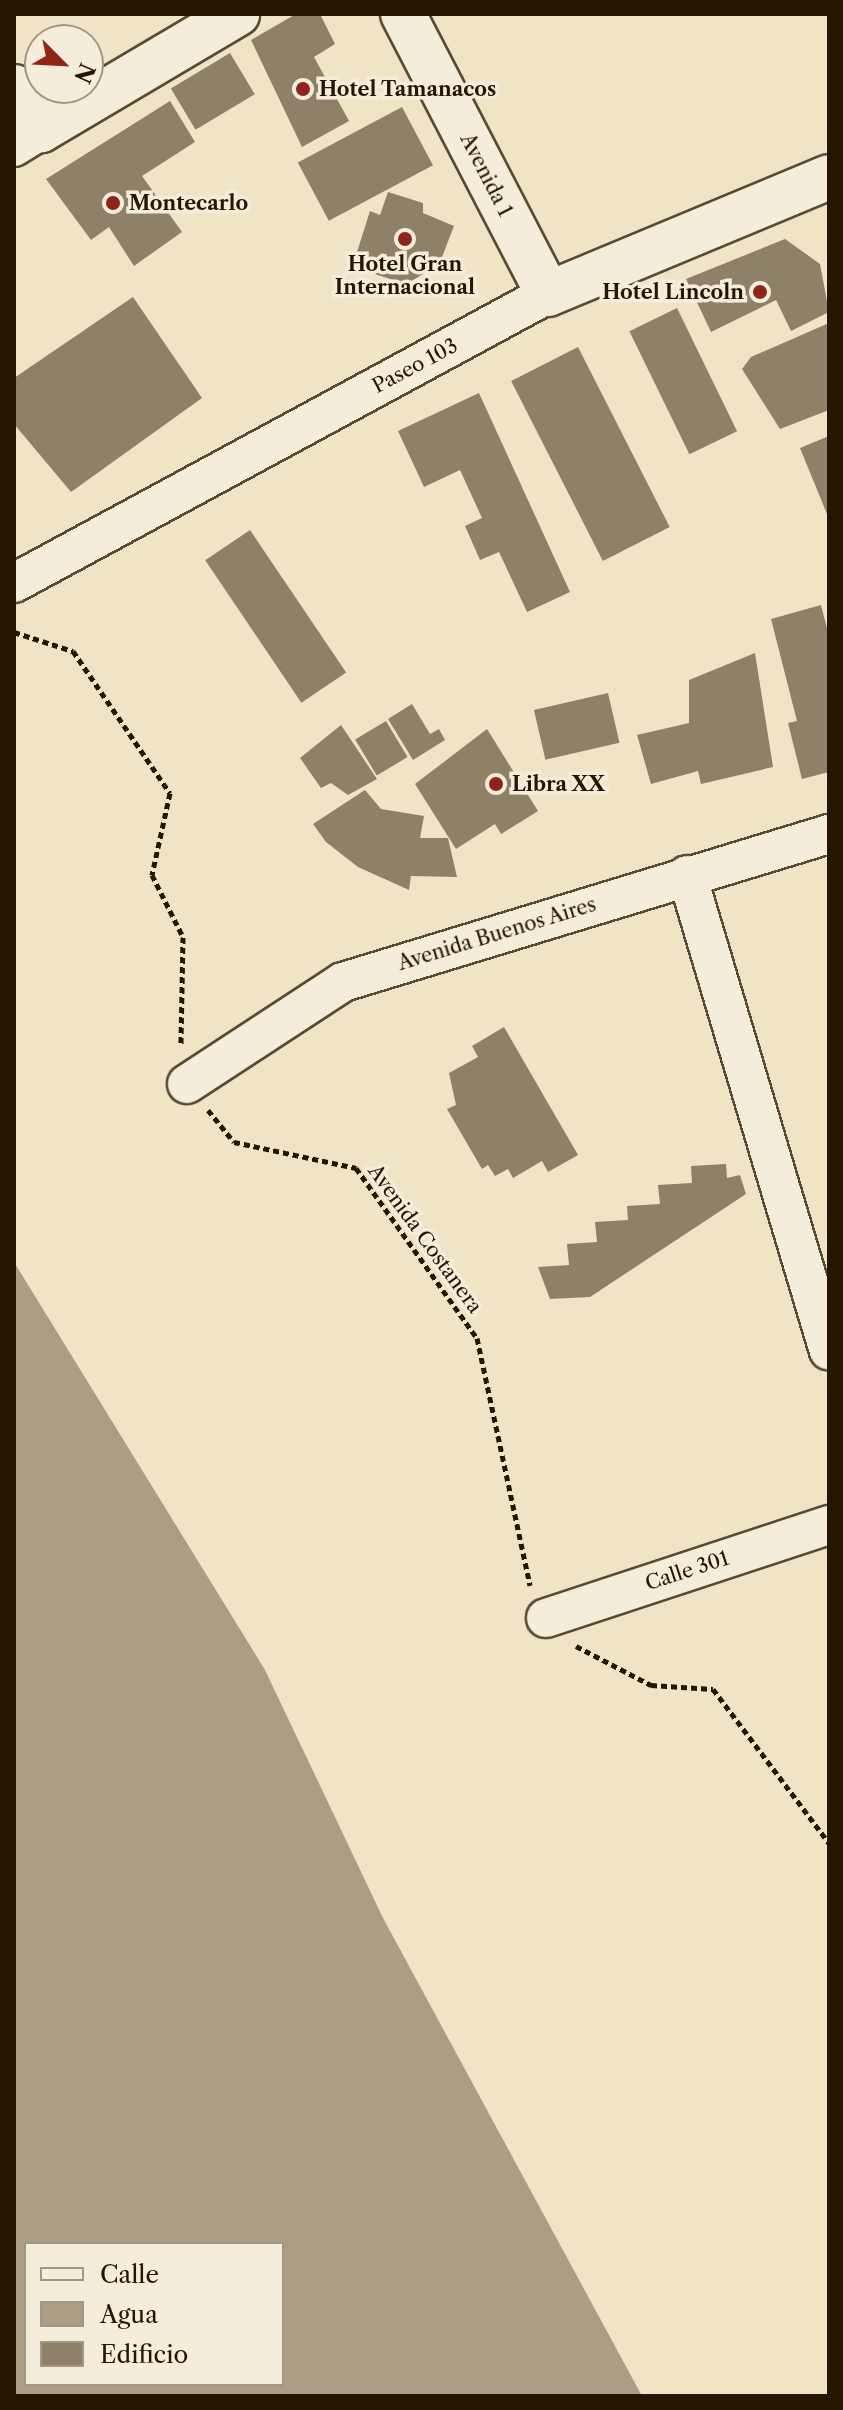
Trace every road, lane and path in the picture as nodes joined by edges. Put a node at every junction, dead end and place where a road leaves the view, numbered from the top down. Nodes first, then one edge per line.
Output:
1 (237, 14) edge
2 (403, 14) edge
3 (14, 87) edge
4 (27, 138) edge
5 (829, 177) edge
6 (548, 294) junction
7 (14, 583) edge
8 (14, 632) edge
9 (829, 834) edge
10 (687, 875) junction
11 (187, 1084) junction
12 (829, 1350) edge
13 (829, 1525) edge
14 (546, 1618) junction
15 (829, 1843) edge

1 - 4 street
2 - 6 street, Avenida 1
3 - 4 street
5 - 6 street, Paseo 103
6 - 7 street, Paseo 103
8 - 11 path
9 - 10 street, Avenida Buenos Aires
10 - 11 street, Avenida Buenos Aires
10 - 12 street
11 - 14 path, Avenida Costanera
13 - 14 street, Calle 301
14 - 15 path, Avenida Costanera

